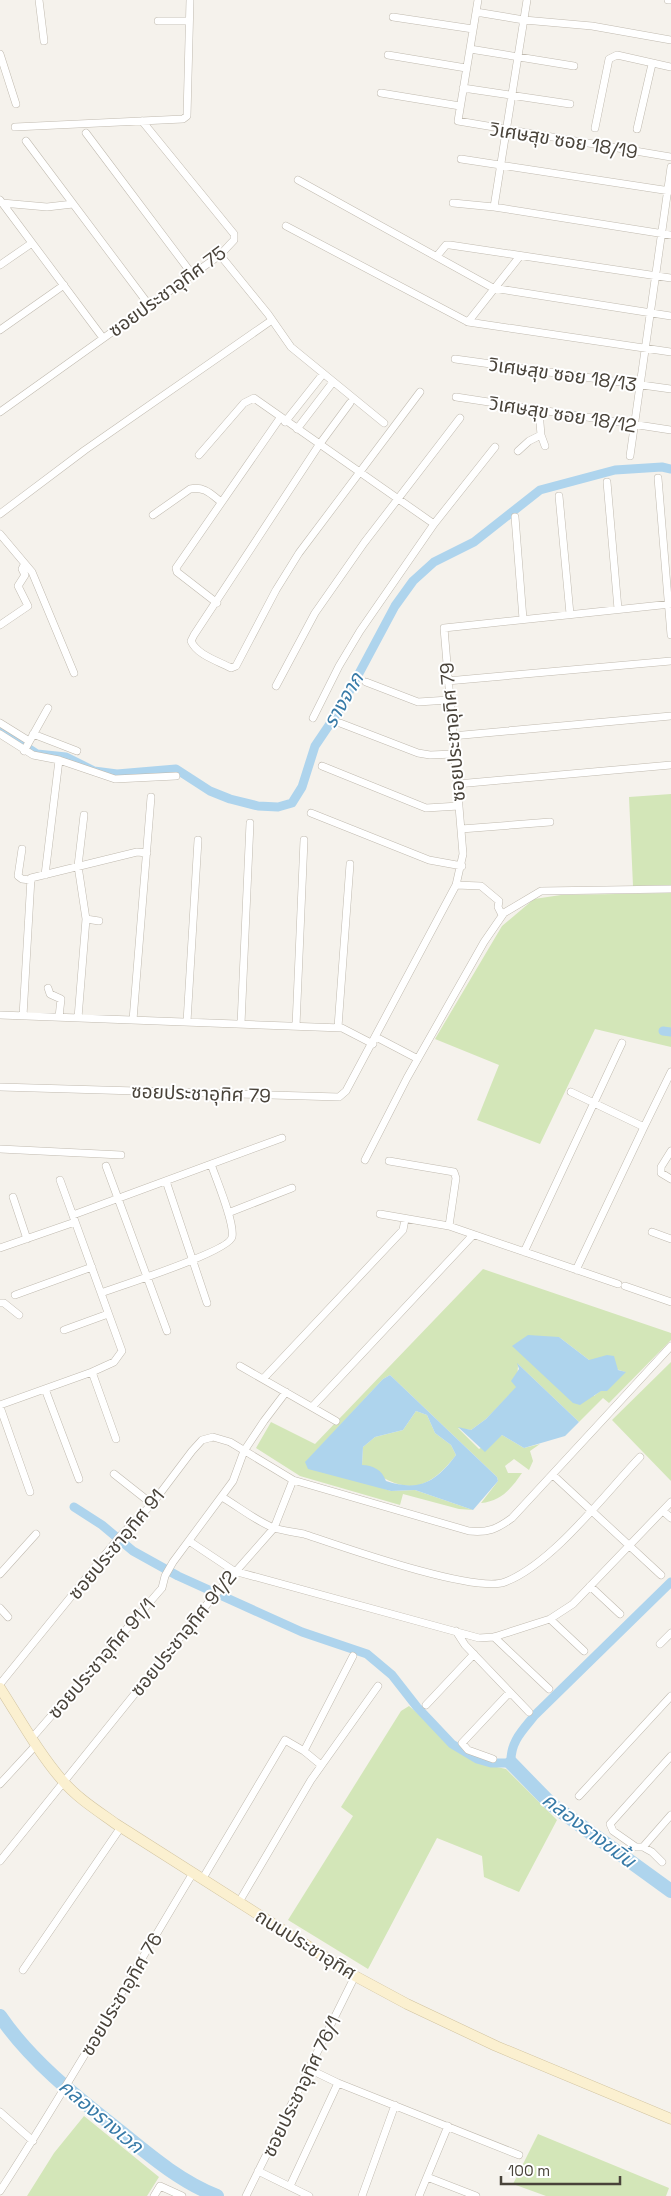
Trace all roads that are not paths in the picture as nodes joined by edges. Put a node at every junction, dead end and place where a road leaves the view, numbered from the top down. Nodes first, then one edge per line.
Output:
1 (39, 0) edge
2 (190, 0) edge
3 (478, 0) edge
4 (527, 0) edge
5 (476, 12) junction
6 (393, 17) dead end
7 (524, 20) junction
8 (158, 21) dead end
9 (189, 21) junction
10 (473, 29) junction
11 (671, 40) edge
12 (44, 41) dead end
13 (470, 50) junction
14 (0, 54) edge
15 (388, 55) dead end
16 (517, 57) junction
17 (652, 64) junction
18 (574, 66) dead end
19 (671, 67) edge
20 (466, 68) junction
21 (463, 88) junction
22 (381, 93) dead end
23 (511, 95) junction
24 (16, 104) dead end
25 (570, 104) dead end
26 (460, 106) junction
27 (142, 121) junction
28 (15, 128) dead end
29 (595, 128) dead end
30 (637, 129) dead end
31 (507, 131) junction
32 (86, 133) dead end
33 (26, 142) dead end
34 (671, 157) edge
35 (461, 158) dead end
36 (501, 164) junction
37 (671, 167) edge
38 (298, 180) dead end
39 (669, 191) edge
40 (1, 201) edge
41 (453, 203) dead end
42 (73, 204) junction
43 (494, 207) junction
44 (286, 226) dead end
45 (662, 234) junction
46 (671, 235) edge
47 (32, 243) junction
48 (220, 255) junction
49 (437, 256) junction
50 (520, 256) junction
51 (0, 265) edge
52 (192, 274) junction
53 (656, 276) junction
54 (671, 278) edge
55 (64, 285) junction
56 (493, 288) junction
57 (149, 305) junction
58 (651, 313) junction
59 (671, 316) edge
60 (272, 320) junction
61 (468, 322) junction
62 (0, 330) edge
63 (103, 338) junction
64 (647, 348) junction
65 (671, 352) edge
66 (455, 359) dead end
67 (322, 374) junction
68 (333, 382) junction
69 (640, 385) junction
70 (671, 389) edge
71 (420, 392) dead end
72 (456, 397) dead end
73 (350, 403) dead end
74 (539, 411) junction
75 (0, 412) edge
76 (460, 418) dead end
77 (282, 420) junction
78 (384, 423) dead end
79 (634, 425) junction
80 (297, 430) junction
81 (671, 430) edge
82 (541, 435) junction
83 (319, 444) junction
84 (545, 446) dead end
85 (495, 447) dead end
86 (518, 451) dead end
87 (199, 455) dead end
88 (630, 456) dead end
89 (361, 472) junction
90 (658, 478) dead end
91 (607, 482) dead end
92 (559, 496) dead end
93 (398, 497) junction
94 (221, 502) junction
95 (0, 514) edge
96 (153, 514) dead end
97 (515, 517) dead end
98 (434, 524) junction
99 (0, 534) edge
100 (24, 565) junction
101 (217, 603) junction
102 (670, 604) edge
103 (618, 609) junction
104 (570, 614) junction
105 (523, 619) junction
106 (0, 625) edge
107 (671, 635) edge
108 (671, 661) edge
109 (74, 673) dead end
110 (447, 681) junction
111 (366, 682) dead end
112 (276, 686) dead end
113 (449, 700) junction
114 (48, 708) dead end
115 (671, 716) edge
116 (312, 718) dead end
117 (0, 723) edge
118 (340, 723) dead end
119 (0, 734) edge
120 (452, 736) junction
121 (27, 743) junction
122 (77, 751) dead end
123 (454, 754) junction
124 (60, 760) junction
125 (671, 765) edge
126 (322, 766) dead end
127 (176, 776) dead end
128 (457, 784) junction
129 (151, 798) dead end
130 (459, 806) junction
131 (312, 813) dead end
132 (84, 815) dead end
133 (550, 822) dead end
134 (250, 823) dead end
135 (461, 830) junction
136 (198, 840) dead end
137 (304, 840) dead end
138 (22, 849) dead end
139 (147, 853) junction
140 (350, 864) dead end
141 (78, 866) junction
142 (462, 866) junction
143 (45, 875) junction
144 (31, 879) junction
145 (456, 885) junction
146 (671, 889) edge
147 (503, 914) junction
148 (86, 919) junction
149 (99, 921) dead end
150 (48, 988) dead end
151 (0, 1015) edge
152 (23, 1016) junction
153 (59, 1018) junction
154 (78, 1018) junction
155 (133, 1020) junction
156 (187, 1022) junction
157 (241, 1024) junction
158 (296, 1026) junction
159 (338, 1028) junction
160 (374, 1040) junction
161 (622, 1042) dead end
162 (418, 1059) junction
163 (671, 1072) edge
164 (0, 1087) edge
165 (572, 1092) dead end
166 (594, 1103) junction
167 (644, 1127) junction
168 (282, 1138) dead end
169 (0, 1149) edge
170 (671, 1151) edge
171 (120, 1154) dead end
172 (365, 1160) dead end
173 (389, 1161) dead end
174 (211, 1164) junction
175 (106, 1166) dead end
176 (671, 1179) edge
177 (60, 1180) dead end
178 (166, 1181) junction
179 (292, 1188) dead end
180 (13, 1197) dead end
181 (118, 1198) junction
182 (228, 1213) junction
183 (380, 1214) dead end
184 (74, 1218) junction
185 (405, 1219) junction
186 (450, 1226) junction
187 (652, 1232) dead end
188 (474, 1235) junction
189 (27, 1238) junction
190 (671, 1239) edge
191 (0, 1248) edge
192 (524, 1252) junction
193 (193, 1260) junction
194 (92, 1267) junction
195 (576, 1270) junction
196 (147, 1276) junction
197 (101, 1293) junction
198 (15, 1295) dead end
199 (671, 1302) edge
200 (0, 1303) edge
201 (208, 1303) dead end
202 (108, 1314) junction
203 (19, 1315) dead end
204 (64, 1330) dead end
205 (167, 1331) dead end
206 (671, 1346) edge
207 (240, 1366) dead end
208 (92, 1372) junction
209 (263, 1379) junction
210 (45, 1389) junction
211 (286, 1392) junction
212 (0, 1406) edge
213 (312, 1407) junction
214 (336, 1420) dead end
215 (116, 1439) dead end
216 (244, 1451) junction
217 (640, 1457) dead end
218 (114, 1474) dead end
219 (553, 1475) junction
220 (79, 1478) dead end
221 (293, 1480) junction
222 (30, 1492) dead end
223 (222, 1497) junction
224 (671, 1502) edge
225 (152, 1504) junction
226 (590, 1510) junction
227 (663, 1511) junction
228 (671, 1518) edge
229 (274, 1528) junction
230 (36, 1534) dead end
231 (189, 1541) junction
232 (629, 1546) junction
233 (234, 1571) junction
234 (0, 1574) edge
235 (661, 1575) dead end
236 (590, 1586) junction
237 (0, 1608) edge
238 (620, 1614) dead end
239 (8, 1617) dead end
240 (550, 1619) junction
241 (456, 1632) junction
242 (671, 1633) edge
243 (494, 1637) junction
244 (660, 1644) dead end
245 (584, 1651) dead end
246 (474, 1654) junction
247 (353, 1656) dead end
248 (0, 1684) edge
249 (378, 1686) dead end
250 (0, 1688) edge
251 (549, 1689) dead end
252 (510, 1692) junction
253 (671, 1696) edge
254 (426, 1705) dead end
255 (530, 1712) dead end
256 (34, 1741) junction
257 (304, 1751) junction
258 (671, 1756) edge
259 (494, 1759) dead end
260 (321, 1765) junction
261 (63, 1781) junction
262 (0, 1784) edge
263 (579, 1796) dead end
264 (671, 1815) edge
265 (121, 1828) junction
266 (643, 1847) junction
267 (0, 1861) edge
268 (662, 1862) dead end
269 (193, 1872) junction
270 (203, 1878) junction
271 (239, 1902) junction
272 (23, 1970) dead end
273 (355, 1976) junction
274 (309, 2069) junction
275 (338, 2083) junction
276 (395, 2105) junction
277 (2, 2118) edge
278 (671, 2119) edge
279 (448, 2126) junction
280 (33, 2141) junction
281 (520, 2155) dead end
282 (258, 2171) junction
283 (427, 2177) junction
284 (290, 2186) junction
285 (0, 2191) edge
286 (154, 2196) edge
287 (182, 2196) edge
288 (246, 2196) edge
289 (309, 2196) edge
290 (362, 2196) edge
291 (419, 2196) edge
292 (476, 2196) edge

1 - 12 street
2 - 9 street
3 - 5 street
4 - 7 street
5 - 7 street
5 - 10 street
6 - 10 street
7 - 11 street
7 - 16 street
8 - 9 street
9 - 27 street
10 - 13 street
13 - 16 street
13 - 20 street
14 - 24 street
15 - 20 street
16 - 18 street
16 - 23 street
17 - 19 street
17 - 29 street
17 - 30 street
20 - 21 street
21 - 23 street
21 - 26 street
22 - 26 street
23 - 25 street
23 - 31 street
26 - 31 street, วิเศษสุข ซอย 18/19
27 - 28 street
27 - 48 street, ซอยประชาอุทิศ 75
31 - 34 street, วิเศษสุข ซอย 18/19
31 - 36 street
32 - 52 street
33 - 42 street
35 - 36 street
36 - 39 street
36 - 43 street
37 - 39 street
38 - 49 street
39 - 45 street
40 - 42 street
40 - 47 street
41 - 43 street
42 - 57 street
43 - 45 street
44 - 61 street
45 - 46 street
45 - 53 street
47 - 51 street
47 - 55 street
48 - 52 street, ซอยประชาอุทิศ 75
48 - 60 street
49 - 50 street
49 - 56 street
50 - 53 street
50 - 56 street
52 - 57 street, ซอยประชาอุทิศ 75
53 - 54 street
53 - 58 street
55 - 62 street
55 - 63 street
56 - 58 street
56 - 61 street
57 - 63 street, ซอยประชาอุทิศ 75
58 - 59 street
58 - 64 street
60 - 67 street
60 - 95 street
61 - 64 street
63 - 75 street, ซอยประชาอุทิศ 75
64 - 65 street
64 - 69 street
66 - 69 street, วิเศษสุข ซอย 18/13
67 - 68 street
67 - 77 street
68 - 78 street
68 - 80 street
69 - 70 street, วิเศษสุข ซอย 18/13
69 - 79 street
71 - 89 street
72 - 74 street, วิเศษสุข ซอย 18/12
73 - 83 street
74 - 79 street, วิเศษสุข ซอย 18/12
74 - 82 street
76 - 93 street
77 - 80 street
77 - 87 street
77 - 94 street
79 - 81 street, วิเศษสุข ซอย 18/12
79 - 88 street
80 - 83 street
82 - 84 street
82 - 86 street
83 - 89 street
83 - 101 street
85 - 98 street
89 - 93 street
89 - 101 street
90 - 102 street
91 - 103 street
92 - 104 street
93 - 98 street
93 - 112 street
94 - 96 street
94 - 101 street
97 - 105 street
98 - 116 street
99 - 100 street
100 - 106 street
100 - 109 street
102 - 103 street, ซอยประชาอุทิศ 79
102 - 107 street
103 - 104 street, ซอยประชาอุทิศ 79
104 - 105 street, ซอยประชาอุทิศ 79
105 - 110 street, ซอยประชาอุทิศ 79
108 - 110 street
110 - 113 street, ซอยประชาอุทิศ 79
111 - 113 street
113 - 120 street, ซอยประชาอุทิศ 79
114 - 121 street
115 - 120 street
117 - 121 street
118 - 123 street
119 - 121 street
120 - 123 street, ซอยประชาอุทิศ 79
121 - 122 street
121 - 124 street
123 - 128 street, ซอยประชาอุทิศ 79
124 - 127 street
124 - 143 street
125 - 128 street
126 - 130 street
128 - 130 street, ซอยประชาอุทิศ 79
129 - 139 street
130 - 135 street, ซอยประชาอุทิศ 79
131 - 142 street
132 - 141 street
133 - 135 street
134 - 157 street
135 - 142 street, ซอยประชาอุทิศ 79
136 - 156 street
137 - 158 street
138 - 144 street
139 - 141 street
139 - 155 street
140 - 159 street
141 - 143 street
141 - 148 street
142 - 145 street, ซอยประชาอุทิศ 79
143 - 144 street
144 - 152 street
145 - 147 street
145 - 160 street, ซอยประชาอุทิศ 79
146 - 147 street
147 - 162 street
148 - 149 street
148 - 154 street
150 - 153 street
151 - 152 street
152 - 153 street
153 - 154 street
154 - 155 street
155 - 156 street
156 - 157 street
157 - 158 street
158 - 159 street
159 - 160 street
160 - 162 street
160 - 164 street, ซอยประชาอุทิศ 79
161 - 166 street
162 - 172 street
163 - 167 street
165 - 166 street
166 - 167 street
166 - 192 street
167 - 195 street
168 - 174 street
169 - 171 street
170 - 176 street
173 - 186 street
174 - 178 street
174 - 182 street
175 - 181 street
177 - 184 street
178 - 181 street
178 - 193 street
179 - 182 street
180 - 189 street
181 - 184 street
181 - 196 street
182 - 193 street
183 - 185 street
184 - 189 street
184 - 194 street
185 - 186 street
185 - 209 street
186 - 188 street
187 - 190 street
188 - 192 street
188 - 213 street
189 - 191 street
192 - 195 street
193 - 196 street
193 - 201 street
194 - 197 street
194 - 198 street
195 - 199 street
196 - 197 street
196 - 205 street
197 - 202 street
200 - 203 street
202 - 204 street
202 - 208 street
206 - 219 street, ซอยประชาอุทิศ 91
207 - 209 street
208 - 210 street
208 - 215 street
209 - 211 street
210 - 212 street
210 - 220 street
211 - 213 street
211 - 216 street, ซอยประชาอุทิศ 91/1
212 - 222 street
213 - 214 street
216 - 221 street, ซอยประชาอุทิศ 91
216 - 223 street, ซอยประชาอุทิศ 91/1
216 - 225 street, ซอยประชาอุทิศ 91
217 - 226 street
218 - 225 street
219 - 221 street, ซอยประชาอุทิศ 91
219 - 226 street
221 - 229 street, ซอยประชาอุทิศ 91/2
223 - 229 street
223 - 231 street, ซอยประชาอุทิศ 91/1
224 - 227 street
225 - 248 street, ซอยประชาอุทิศ 91
226 - 229 street
226 - 232 street
227 - 228 street
227 - 232 street
229 - 233 street, ซอยประชาอุทิศ 91/2
230 - 234 street
231 - 233 street
231 - 256 street, ซอยประชาอุทิศ 91/1
232 - 235 street
232 - 236 street
233 - 241 street
233 - 261 street, ซอยประชาอุทิศ 91/2
236 - 238 street
236 - 240 street
237 - 239 street
240 - 243 street
240 - 245 street
241 - 243 street
241 - 246 street
242 - 244 street
243 - 251 street
246 - 252 street
246 - 254 street
247 - 257 street
249 - 260 street
250 - 256 main road, ถนนประชาอุทิศ
252 - 255 street
252 - 259 street
253 - 263 street
256 - 261 main road, ถนนประชาอุทิศ
256 - 262 street, ซอยประชาอุทิศ 91/1
257 - 260 street
257 - 270 street
258 - 266 street
260 - 271 street
261 - 265 main road, ถนนประชาอุทิศ
261 - 267 street, ซอยประชาอุทิศ 91/2
264 - 266 street
265 - 269 main road, ถนนประชาอุทิศ
265 - 272 street
266 - 268 street
269 - 270 main road, ถนนประชาอุทิศ
269 - 280 street, ซอยประชาอุทิศ 76
270 - 271 main road, ถนนประชาอุทิศ
271 - 273 main road, ถนนประชาอุทิศ
273 - 274 street, ซอยประชาอุทิศ 76/1
273 - 278 main road, ถนนประชาอุทิศ
274 - 275 street
274 - 282 street, ซอยประชาอุทิศ 76/1
275 - 276 street
275 - 284 street
276 - 279 street
276 - 290 street
277 - 280 street
279 - 281 street
279 - 283 street
280 - 285 street, ซอยประชาอุทิศ 76
282 - 284 street
282 - 288 street, ซอยประชาอุทิศ 76/1
283 - 291 street
283 - 292 street
284 - 289 street
286 - 287 street

